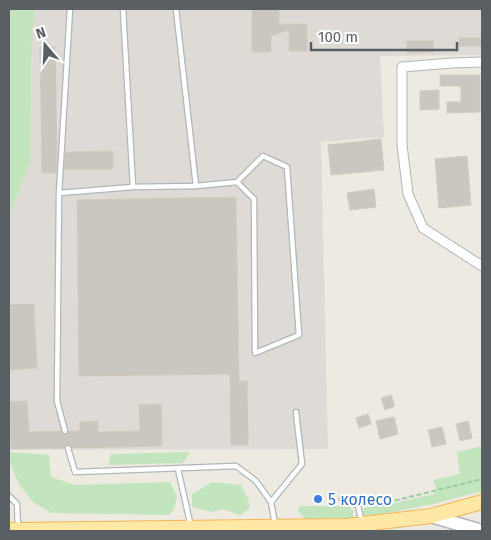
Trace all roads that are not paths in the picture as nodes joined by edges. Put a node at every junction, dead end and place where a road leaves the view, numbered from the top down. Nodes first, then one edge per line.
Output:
1 (70, 9) edge
2 (123, 9) edge
3 (176, 9) edge
4 (482, 62) edge
5 (237, 182) junction
6 (196, 186) junction
7 (134, 187) junction
8 (59, 193) junction
9 (482, 266) edge
10 (296, 412) dead end
11 (64, 431) dead end
12 (68, 448) dead end
13 (178, 470) junction
14 (9, 496) edge
15 (342, 499) dead end
16 (271, 502) junction
17 (482, 502) edge
18 (431, 516) junction
19 (362, 525) junction
20 (191, 528) junction
21 (275, 528) junction
22 (15, 530) edge
23 (249, 530) edge
24 (482, 531) edge

1 - 8 lane
2 - 7 lane
3 - 6 lane
4 - 9 street
5 - 5 lane
5 - 6 lane
6 - 7 lane
7 - 8 lane
8 - 11 lane
10 - 16 lane
12 - 13 lane
13 - 16 lane
13 - 20 lane
14 - 22 lane
15 - 19 lane
16 - 21 lane
17 - 18 main road
18 - 19 main road
18 - 24 main road
19 - 21 main road
20 - 22 main road
20 - 23 main road
21 - 23 main road

